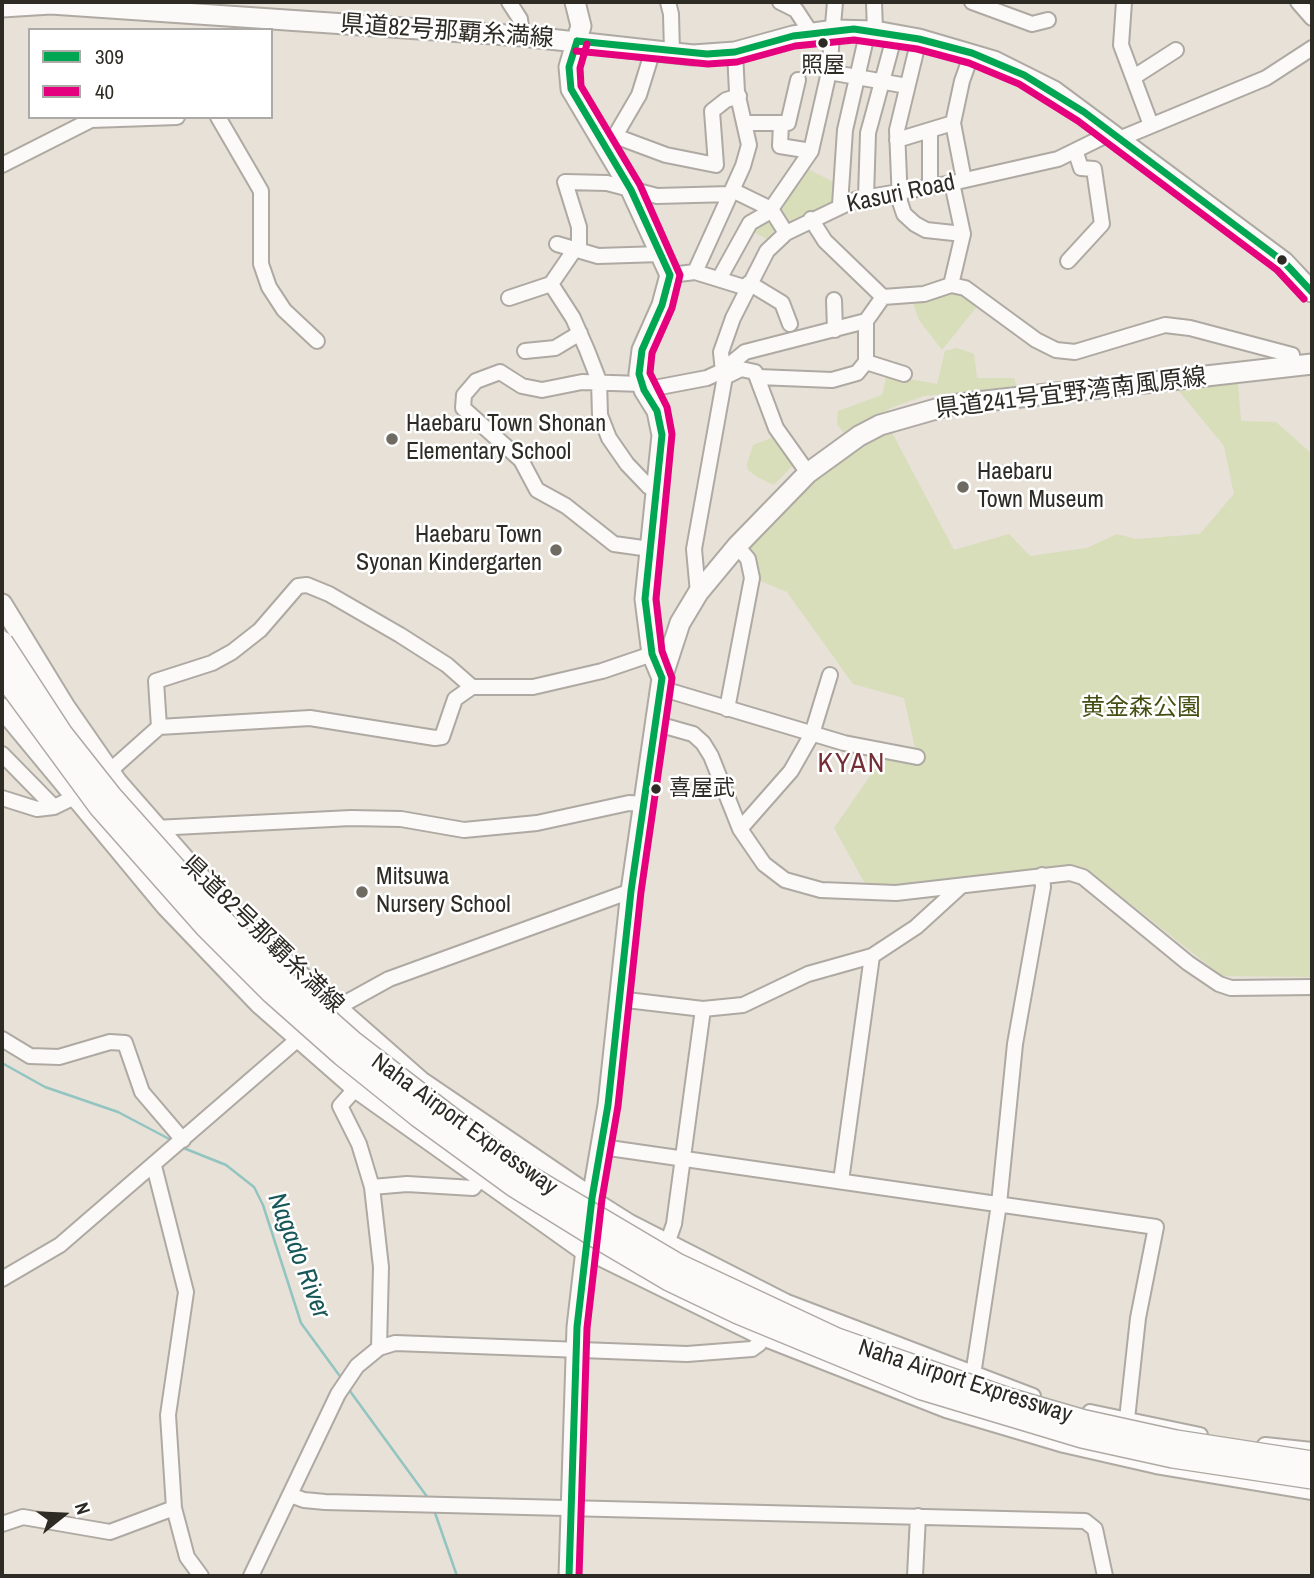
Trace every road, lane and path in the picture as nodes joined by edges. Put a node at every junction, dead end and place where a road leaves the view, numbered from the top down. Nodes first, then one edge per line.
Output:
1 (509, 2) edge
2 (575, 2) edge
3 (668, 2) edge
4 (780, 2) edge
5 (835, 2) edge
6 (874, 2) edge
7 (972, 2) edge
8 (1124, 2) edge
9 (1298, 2) edge
10 (2, 7) edge
11 (800, 8) edge
12 (1312, 18) edge
13 (1048, 19) dead end
14 (270, 25) edge
15 (835, 30) junction
16 (872, 30) junction
17 (811, 33) junction
18 (895, 34) junction
19 (522, 36) junction
20 (919, 39) junction
21 (577, 41) junction
22 (1312, 48) edge
23 (1176, 50) dead end
24 (662, 51) junction
25 (735, 52) junction
26 (972, 53) junction
27 (829, 72) junction
28 (857, 76) junction
29 (1134, 77) junction
30 (798, 80) dead end
31 (883, 80) junction
32 (907, 86) junction
33 (739, 96) junction
34 (120, 119) edge
35 (219, 119) edge
36 (745, 123) junction
37 (781, 123) junction
38 (953, 123) junction
39 (1151, 125) junction
40 (930, 130) junction
41 (1115, 136) junction
42 (609, 139) junction
43 (897, 140) junction
44 (811, 151) junction
45 (1076, 153) junction
46 (2, 165) edge
47 (716, 165) junction
48 (743, 166) junction
49 (958, 181) junction
50 (930, 187) junction
51 (631, 190) junction
52 (731, 192) junction
53 (899, 192) junction
54 (866, 197) junction
55 (840, 205) junction
56 (771, 210) junction
57 (811, 219) junction
58 (786, 233) junction
59 (963, 234) junction
60 (557, 244) dead end
61 (577, 250) junction
62 (661, 254) junction
63 (1068, 261) dead end
64 (695, 272) junction
65 (670, 275) junction
66 (719, 279) junction
67 (551, 284) junction
68 (748, 285) junction
69 (951, 285) junction
70 (1312, 292) edge
71 (883, 297) junction
72 (509, 298) dead end
73 (834, 300) dead end
74 (866, 321) junction
75 (790, 324) dead end
76 (835, 330) junction
77 (580, 333) junction
78 (317, 341) dead end
79 (525, 351) dead end
80 (866, 362) junction
81 (1303, 366) edge
82 (904, 374) dead end
83 (723, 375) junction
84 (758, 377) junction
85 (598, 382) junction
86 (643, 387) junction
87 (808, 473) junction
88 (656, 487) junction
89 (737, 546) junction
90 (650, 549) junction
91 (698, 593) junction
92 (2, 604) edge
93 (2, 642) edge
94 (652, 654) junction
95 (2, 674) edge
96 (830, 675) dead end
97 (661, 683) junction
98 (472, 687) junction
99 (2, 708) edge
100 (727, 709) junction
101 (654, 723) junction
102 (159, 727) junction
103 (812, 734) junction
104 (2, 754) edge
105 (917, 757) dead end
106 (110, 772) junction
107 (2, 798) edge
108 (75, 799) junction
109 (644, 803) junction
110 (54, 807) junction
111 (155, 828) junction
112 (740, 829) junction
113 (1042, 875) junction
114 (961, 886) junction
115 (631, 891) junction
116 (872, 956) junction
117 (1312, 987) edge
118 (618, 999) junction
119 (335, 1008) junction
120 (704, 1009) junction
121 (2, 1039) edge
122 (298, 1039) junction
123 (356, 1088) junction
124 (183, 1140) junction
125 (602, 1147) junction
126 (683, 1158) junction
127 (154, 1166) junction
128 (480, 1179) junction
129 (841, 1181) junction
130 (372, 1187) junction
131 (592, 1198) junction
132 (999, 1203) junction
133 (668, 1241) junction
134 (586, 1251) junction
135 (2, 1279) edge
136 (760, 1337) junction
137 (379, 1348) junction
138 (575, 1349) junction
139 (973, 1375) junction
140 (1127, 1419) junction
141 (1312, 1450) edge
142 (1312, 1462) edge
143 (1312, 1478) edge
144 (1312, 1492) edge
145 (290, 1495) junction
146 (174, 1508) junction
147 (571, 1508) junction
148 (918, 1516) junction
149 (2, 1524) edge
150 (201, 1576) edge
151 (251, 1576) edge
152 (569, 1576) edge
153 (915, 1576) edge
154 (1105, 1576) edge

1 - 19 street
2 - 21 main road
3 - 24 street
4 - 11 street
5 - 15 street
6 - 16 street
7 - 13 street
8 - 29 street
9 - 12 street
10 - 14 main road, 県道82号那覇糸満線
11 - 17 street
14 - 19 main road, 県道82号那覇糸満線
15 - 16 main road, 県道82号那覇糸満線
15 - 17 main road, 県道82号那覇糸満線
15 - 27 street
16 - 18 main road, 県道82号那覇糸満線
16 - 28 street
17 - 25 main road, 県道82号那覇糸満線
18 - 20 main road, 県道82号那覇糸満線
18 - 31 street
19 - 21 main road, 県道82号那覇糸満線
20 - 26 main road, 県道82号那覇糸満線
20 - 32 street
21 - 24 main road, 県道82号那覇糸満線
21 - 42 main road
22 - 39 street, Kasuri Road
23 - 29 street
24 - 25 main road, 県道82号那覇糸満線
24 - 42 street
25 - 33 street
26 - 38 street
26 - 41 main road, 県道82号那覇糸満線
27 - 28 street
27 - 44 street
28 - 31 street
28 - 55 street
29 - 39 street
30 - 37 street
31 - 32 street
31 - 54 street
32 - 43 street
33 - 36 street
33 - 47 street
34 - 46 street
35 - 78 street
36 - 37 street
36 - 48 street
37 - 44 street
38 - 40 street
38 - 49 street
39 - 41 street, Kasuri Road
40 - 43 street
40 - 50 street
41 - 45 street, Kasuri Road
41 - 70 main road, 県道82号那覇糸満線
42 - 47 street
42 - 51 main road
43 - 53 street
44 - 56 street
45 - 49 street, Kasuri Road
45 - 63 street
47 - 48 street
48 - 52 street
49 - 50 street, Kasuri Road
49 - 59 street
50 - 53 street, Kasuri Road
51 - 52 street
51 - 61 street
51 - 62 main road
52 - 56 street
52 - 64 street
53 - 54 street, Kasuri Road
53 - 59 street
54 - 55 street, Kasuri Road
55 - 57 street, Kasuri Road
56 - 58 street
56 - 66 street
57 - 58 street, Kasuri Road
57 - 71 street
58 - 68 street, Kasuri Road
59 - 69 street
60 - 61 street
61 - 62 street
61 - 67 street
62 - 65 main road
64 - 65 street
64 - 66 street
65 - 86 main road
66 - 68 street
67 - 72 street
67 - 77 street
68 - 75 street
68 - 83 street, Kasuri Road
69 - 71 street
69 - 81 street
71 - 74 street
73 - 76 street
74 - 76 street
74 - 80 street
76 - 83 street
77 - 79 street
77 - 85 street
80 - 82 street
80 - 84 street
81 - 87 main road, 県道241号宜野湾南風原線
83 - 84 street
83 - 86 street
83 - 91 street, Kasuri Road
84 - 87 street
85 - 86 street
85 - 88 street
85 - 90 street
86 - 88 main road
87 - 89 main road, 県道241号宜野湾南風原線
88 - 90 main road
89 - 91 main road, 県道241号宜野湾南風原線
89 - 100 street
90 - 94 main road
91 - 97 main road, 県道241号宜野湾南風原線
92 - 106 main road, 県道82号那覇糸満線
93 - 142 highway, Naha Airport Expressway, bridge
94 - 97 main road
94 - 98 street
95 - 143 highway, Naha Airport Expressway, bridge
96 - 103 street
97 - 100 street
97 - 101 main road, 県道241号宜野湾南風原線
98 - 102 street
98 - 102 street
99 - 108 main road, 県道82号那覇糸満線
100 - 103 street
101 - 109 main road, 県道241号宜野湾南風原線
101 - 112 street
102 - 106 street
103 - 105 street
103 - 112 street
104 - 110 street
106 - 108 street
106 - 111 main road, 県道82号那覇糸満線
107 - 110 street
108 - 110 street
108 - 122 main road, 県道82号那覇糸満線
109 - 111 street
109 - 115 main road, 県道241号宜野湾南風原線
111 - 119 main road, 県道82号那覇糸満線
112 - 114 street
113 - 114 street
113 - 117 street
113 - 132 street
114 - 116 street
115 - 118 main road, 県道241号宜野湾南風原線
115 - 119 street
116 - 120 street
116 - 129 street
118 - 120 street
118 - 125 main road, 県道241号宜野湾南風原線
119 - 122 street
119 - 131 main road, 県道82号那覇糸満線
120 - 126 street
121 - 124 street
122 - 123 main road, 県道82号那覇糸満線
122 - 124 street
123 - 128 main road, 県道82号那覇糸満線
123 - 130 street
124 - 127 street
125 - 126 street
125 - 131 main road, 県道241号宜野湾南風原線
126 - 129 street
126 - 133 street
127 - 135 street
127 - 146 street
128 - 130 street
128 - 134 main road, 県道82号那覇糸満線
129 - 132 street
130 - 137 street
131 - 133 street
131 - 134 main road, 県道241号宜野湾南風原線
132 - 139 street
132 - 140 street
133 - 139 street
134 - 136 street
134 - 138 main road, 県道241号宜野湾南風原線
136 - 138 street
136 - 144 street
137 - 138 street
137 - 145 street
138 - 147 main road, 県道241号宜野湾南風原線
139 - 140 street
140 - 141 street
145 - 147 street
145 - 151 street
146 - 149 street
146 - 150 street
147 - 148 street
147 - 152 main road, 県道241号宜野湾南風原線
148 - 153 street
148 - 154 street

